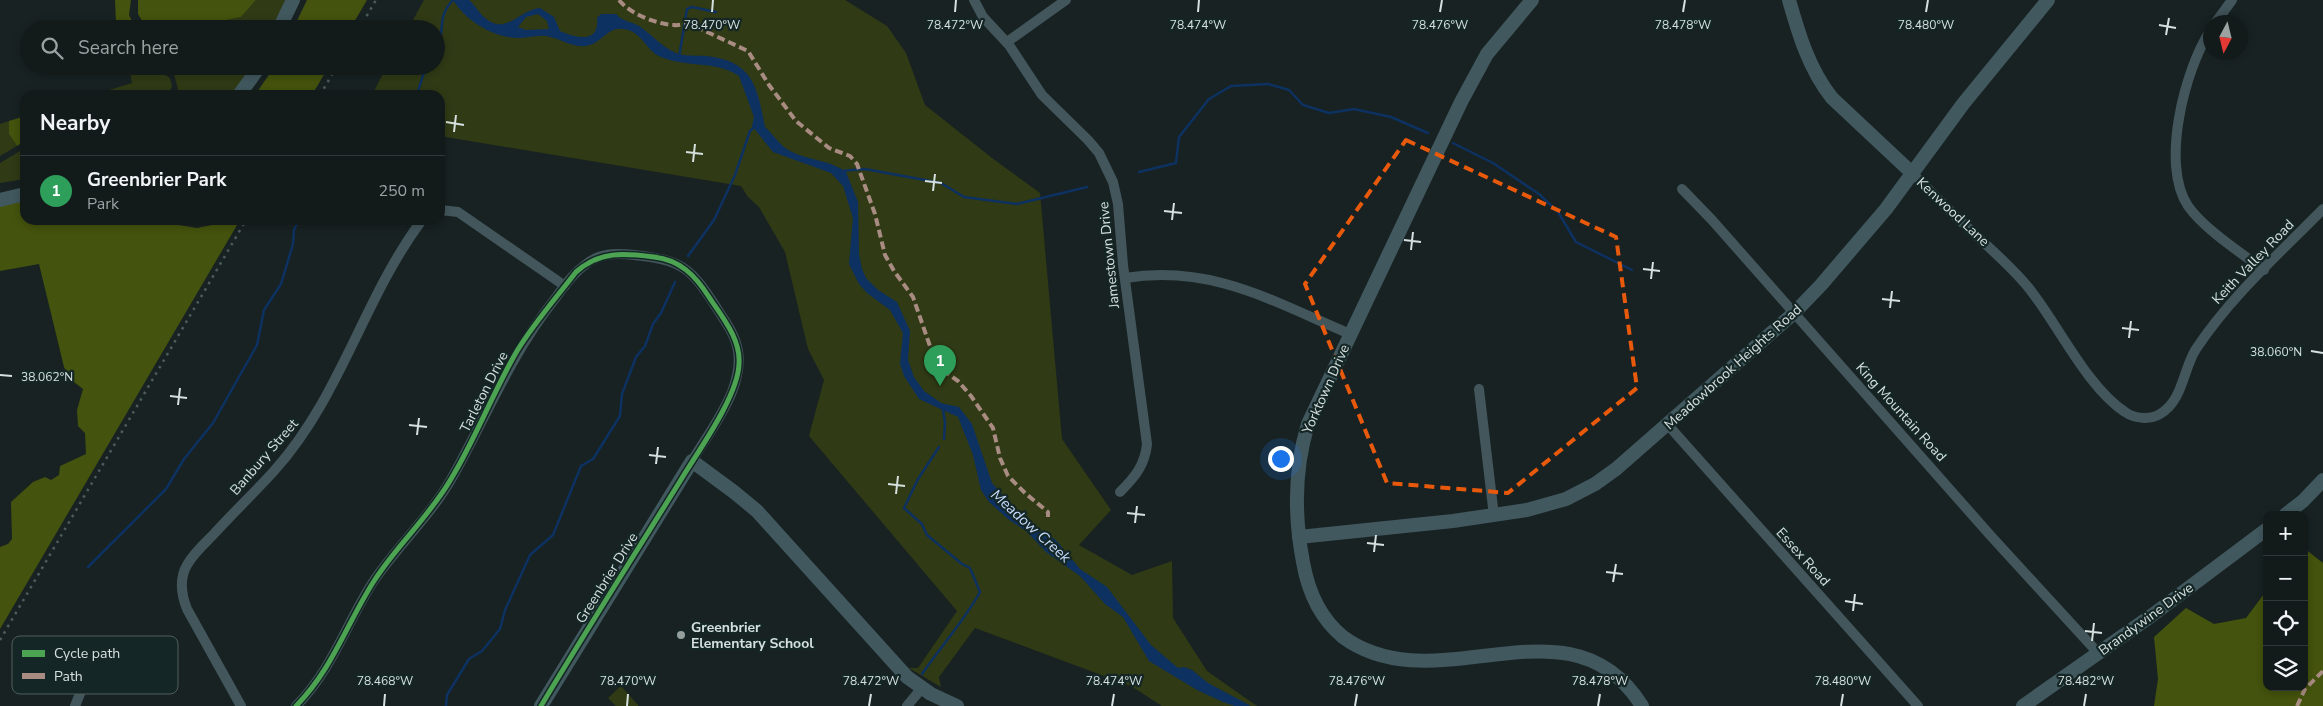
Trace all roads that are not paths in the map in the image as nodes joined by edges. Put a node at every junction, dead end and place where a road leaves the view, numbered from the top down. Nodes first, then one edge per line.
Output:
1 (293, 0) edge
2 (974, 0) edge
3 (1066, 0) edge
4 (1532, 0) edge
5 (1789, 0) edge
6 (2048, 0) edge
7 (2232, 0) edge
8 (2221, 15) edge
9 (283, 20) edge
10 (1007, 42) junction
11 (2203, 44) edge
12 (253, 75) edge
13 (243, 90) edge
14 (1912, 173) junction
15 (20, 189) edge
16 (1682, 189) dead end
17 (0, 192) edge
18 (20, 195) edge
19 (0, 200) edge
20 (2323, 209) edge
21 (445, 211) edge
22 (419, 225) edge
23 (2264, 270) junction
24 (1125, 278) junction
25 (565, 286) junction
26 (1794, 313) junction
27 (1350, 334) junction
28 (1479, 389) dead end
29 (2132, 416) joint
30 (1668, 426) junction
31 (692, 461) junction
32 (2323, 480) edge
33 (1120, 492) dead end
34 (2290, 511) edge
35 (1494, 516) junction
36 (2263, 532) edge
37 (1299, 537) junction
38 (2099, 654) junction
39 (922, 688) junction
40 (80, 694) edge
41 (75, 706) edge
42 (241, 706) edge
43 (296, 706) edge
44 (542, 706) edge
45 (907, 706) edge
46 (957, 706) edge
47 (1642, 706) edge
48 (1918, 706) edge
49 (2023, 706) edge

1 - 9 street
2 - 10 street, Jamestown Drive
3 - 10 street
4 - 27 street, Yorktown Drive
5 - 14 street, Kenwood Lane
6 - 14 street, Meadowbrook Heights Road
7 - 8 street
10 - 24 street, Jamestown Drive
11 - 23 street
12 - 13 street
14 - 26 street, Meadowbrook Heights Road
14 - 29 street, Kenwood Lane
15 - 17 street
16 - 26 street, King Mountain Road
18 - 19 street
20 - 23 street, Keith Valley Road
21 - 25 street
22 - 42 street, Banbury Street
23 - 29 street, Keith Valley Road
24 - 27 street
24 - 33 street, Jamestown Drive
25 - 31 street, Tarleton Drive
25 - 43 street, Tarleton Drive
26 - 30 street, Meadowbrook Heights Road
26 - 38 street, King Mountain Road
27 - 37 street, Yorktown Drive
28 - 35 street
30 - 35 street, Meadowbrook Heights Road
30 - 48 street, Essex Road
31 - 39 street
31 - 44 street, Greenbrier Drive
32 - 34 street
35 - 37 street, Meadowbrook Heights Road
36 - 38 street, Brandywine Drive
37 - 47 street, Yorktown Drive
38 - 49 street, Brandywine Drive
39 - 45 street
39 - 46 street
40 - 41 street

